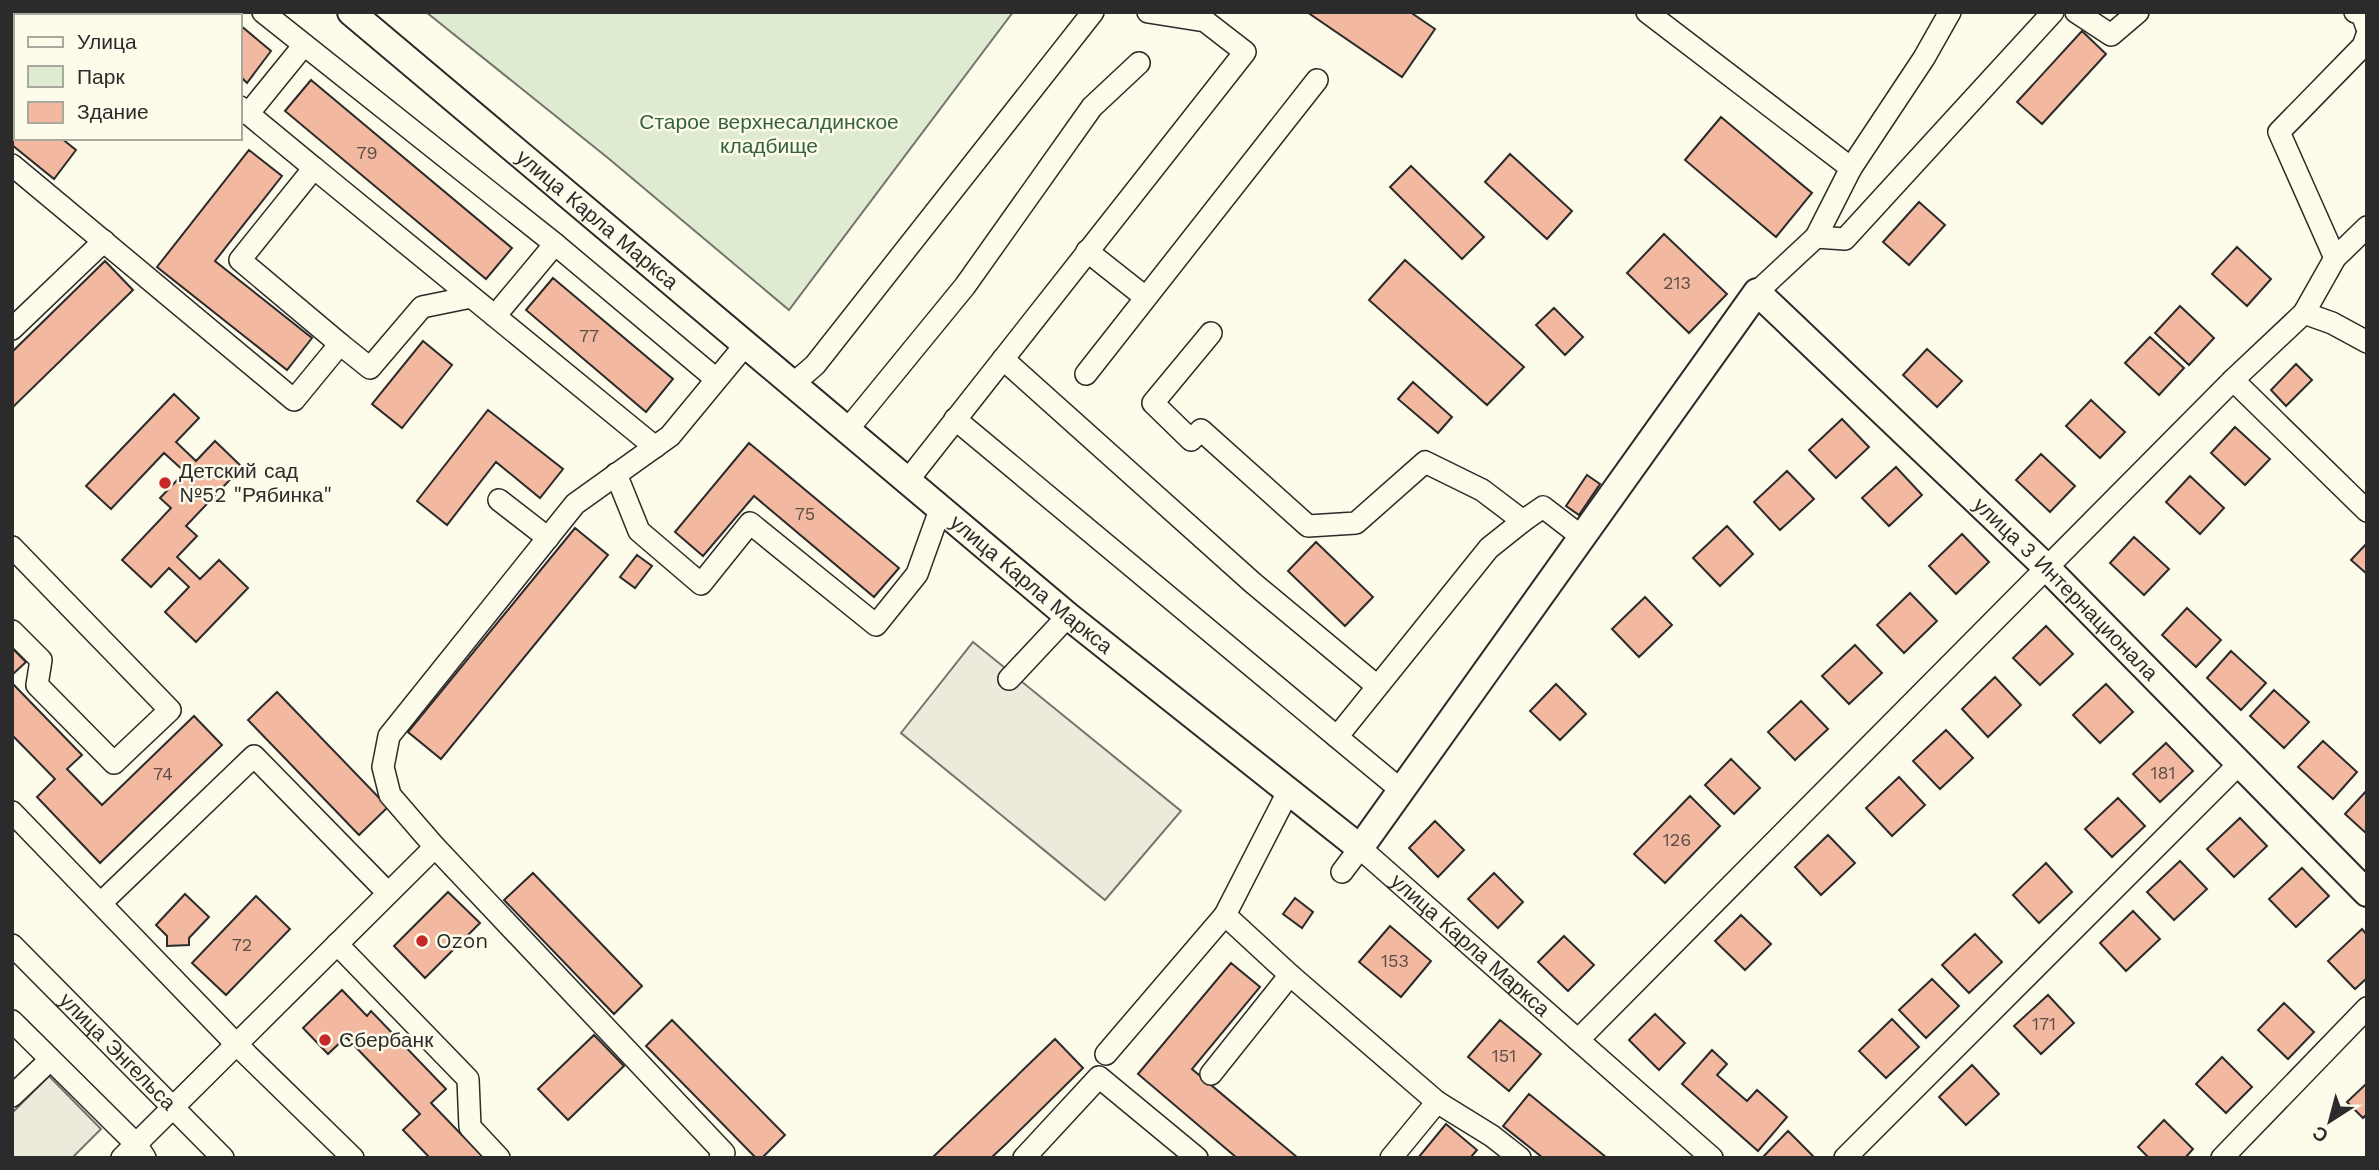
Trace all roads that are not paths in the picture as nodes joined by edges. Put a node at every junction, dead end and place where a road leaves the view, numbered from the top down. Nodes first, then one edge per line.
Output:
1 (262, 12) edge
2 (351, 12) edge
3 (1093, 12) edge
4 (1148, 12) edge
5 (1647, 12) edge
6 (1950, 12) edge
7 (2053, 12) edge
8 (2076, 12) edge
9 (2138, 12) edge
10 (2367, 35) edge
11 (304, 45) junction
12 (1139, 63) dead end
13 (1317, 80) dead end
14 (244, 111) edge
15 (12, 164) edge
16 (314, 168) junction
17 (1851, 168) junction
18 (2367, 227) edge
19 (1816, 237) junction
20 (104, 241) junction
21 (555, 244) junction
22 (1087, 251) junction
23 (2335, 258) junction
24 (1757, 292) junction
25 (471, 297) junction
26 (1145, 297) junction
27 (2304, 313) junction
28 (495, 316) junction
29 (12, 329) edge
30 (1212, 333) dead end
31 (2367, 342) edge
32 (340, 344) junction
33 (746, 344) junction
34 (1003, 359) junction
35 (1086, 374) dead end
36 (716, 379) junction
37 (2233, 380) junction
38 (793, 384) junction
39 (955, 419) junction
40 (848, 429) junction
41 (655, 447) junction
42 (616, 474) junction
43 (908, 480) junction
44 (499, 500) dead end
45 (941, 508) junction
46 (2367, 511) edge
47 (1523, 522) junction
48 (1582, 537) junction
49 (548, 538) junction
50 (12, 547) edge
51 (2046, 567) junction
52 (1068, 615) junction
53 (12, 631) edge
54 (1009, 680) dead end
55 (1377, 686) junction
56 (1338, 737) junction
57 (2240, 763) junction
58 (1401, 790) junction
59 (1288, 792) junction
60 (12, 812) edge
61 (435, 847) junction
62 (1360, 848) junction
63 (1342, 872) dead end
64 (2367, 892) edge
65 (388, 893) junction
66 (101, 903) junction
67 (1225, 915) junction
68 (337, 944) junction
69 (12, 945) edge
70 (1290, 975) junction
71 (2367, 1007) edge
72 (12, 1021) edge
73 (1578, 1040) junction
74 (237, 1045) junction
75 (1106, 1054) dead end
76 (50, 1060) junction
77 (1211, 1074) dead end
78 (12, 1096) edge
79 (1437, 1102) junction
80 (173, 1106) junction
81 (135, 1153) edge
82 (724, 1156) edge
83 (223, 1158) edge
84 (353, 1158) edge
85 (499, 1158) edge
86 (1024, 1158) edge
87 (1197, 1158) edge
88 (1391, 1158) edge
89 (1520, 1158) edge
90 (1712, 1158) edge
91 (1845, 1158) edge
92 (2222, 1158) edge

1 - 11 street
2 - 33 main road, улица Карла Маркса
3 - 38 street
4 - 22 street
5 - 17 street
6 - 17 street
7 - 19 street
8 - 9 street
10 - 23 street
11 - 14 street
11 - 21 street
12 - 40 street
13 - 26 street
14 - 16 street
15 - 20 street
16 - 25 street
16 - 32 street
17 - 19 street
18 - 23 street
19 - 24 street
20 - 29 street
20 - 32 street
21 - 28 street
21 - 36 street
22 - 26 street
22 - 34 street
23 - 27 street
24 - 48 main road
24 - 51 main road, улица 3 Интернационала
25 - 28 street
25 - 32 street
26 - 35 street
27 - 31 street
27 - 37 street
28 - 41 street
30 - 47 street
33 - 36 street
33 - 38 main road, улица Карла Маркса
34 - 39 street
34 - 55 street
36 - 41 street
37 - 46 street
37 - 51 street
38 - 40 main road, улица Карла Маркса
39 - 43 street
39 - 56 street
40 - 43 main road, улица Карла Маркса
41 - 42 street
42 - 45 street
42 - 49 street
43 - 45 main road, улица Карла Маркса
44 - 49 street
45 - 52 main road, улица Карла Маркса
47 - 48 street
47 - 55 street
48 - 58 main road
49 - 61 street
50 - 53 street
51 - 57 main road, улица 3 Интернационала
51 - 73 street
52 - 54 street
52 - 59 main road, улица Карла Маркса
55 - 56 street
56 - 58 street
57 - 64 main road, улица 3 Интернационала
57 - 91 street
58 - 62 main road
59 - 62 main road, улица Карла Маркса
59 - 67 street
60 - 66 street
61 - 65 street
61 - 82 street
62 - 63 street
62 - 73 street, улица Карла Маркса
65 - 66 street
65 - 68 street
66 - 74 street
67 - 70 street
67 - 75 street
68 - 74 street
68 - 85 street
69 - 80 street, улица Энгельса
70 - 77 street
70 - 79 street
71 - 92 street
72 - 76 street
73 - 90 street, улица Карла Маркса
74 - 80 street
74 - 84 street
76 - 78 street
76 - 81 street
79 - 88 street
79 - 89 street
80 - 81 street
80 - 83 street, улица Энгельса
86 - 87 street

